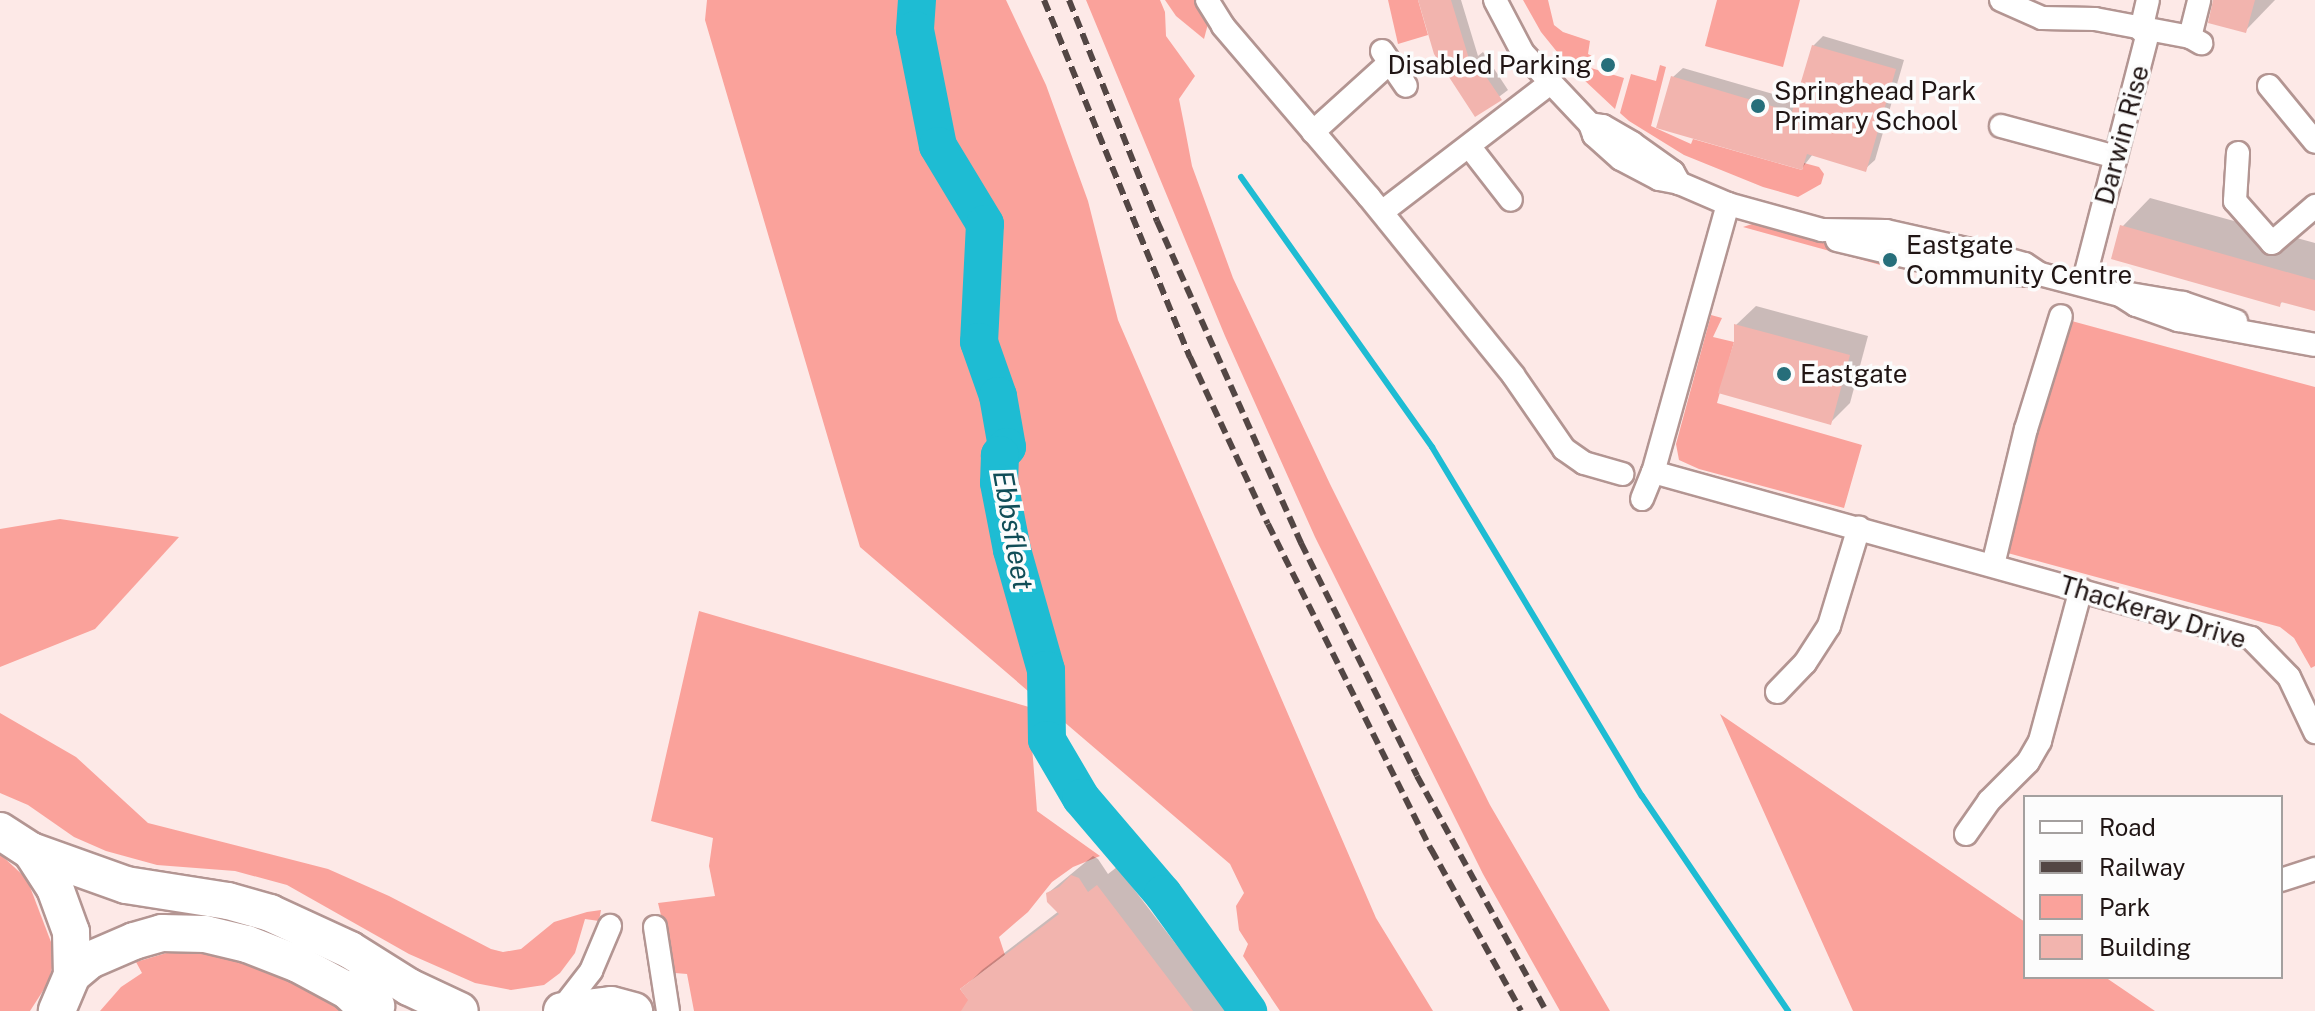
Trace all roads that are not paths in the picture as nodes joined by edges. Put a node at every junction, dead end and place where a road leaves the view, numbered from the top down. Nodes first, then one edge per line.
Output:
1 (1495, 0) edge
2 (2001, 0) edge
3 (2148, 0) edge
4 (2199, 0) edge
5 (1208, 1) edge
6 (2145, 31) junction
7 (1549, 84) junction
8 (1406, 86) dead end
9 (2269, 86) dead end
10 (2001, 126) dead end
11 (1313, 132) junction
12 (2315, 142) edge
13 (1469, 146) junction
14 (2238, 153) dead end
15 (2116, 157) junction
16 (1511, 200) dead end
17 (1728, 204) junction
18 (2315, 206) edge
19 (1382, 212) junction
20 (2083, 284) junction
21 (2061, 316) dead end
22 (2312, 347) edge
23 (1653, 472) junction
24 (1622, 474) dead end
25 (1642, 499) dead end
26 (1859, 527) junction
27 (1993, 565) junction
28 (2081, 589) junction
29 (1777, 692) dead end
30 (2315, 732) edge
31 (0, 831) edge
32 (1966, 834) dead end
33 (31, 851) junction
34 (2315, 869) edge
35 (2283, 879) edge
36 (610, 926) dead end
37 (655, 927) dead end
38 (72, 975) junction
39 (369, 1004) edge
40 (57, 1011) edge
41 (460, 1011) edge
42 (561, 1011) edge
43 (634, 1011) edge
44 (668, 1011) edge

1 - 7 street
2 - 6 street
3 - 6 street, Darwin Rise
4 - 6 street
5 - 11 street
6 - 15 street, Darwin Rise
7 - 13 street
7 - 17 street
8 - 11 street
9 - 12 street
10 - 15 street
11 - 19 street
13 - 16 street
13 - 19 street
14 - 18 street
15 - 20 street, Darwin Rise
17 - 20 street
17 - 23 street
19 - 24 street
20 - 22 street
21 - 27 street
23 - 25 street
23 - 26 street, Thackeray Drive
26 - 27 street, Thackeray Drive
26 - 29 street
27 - 28 street, Thackeray Drive
28 - 30 street, Thackeray Drive
28 - 32 street
31 - 33 main road
33 - 38 main road
33 - 41 main road
34 - 35 street
36 - 42 street
37 - 44 street
38 - 39 main road
38 - 40 main road
42 - 43 main road

